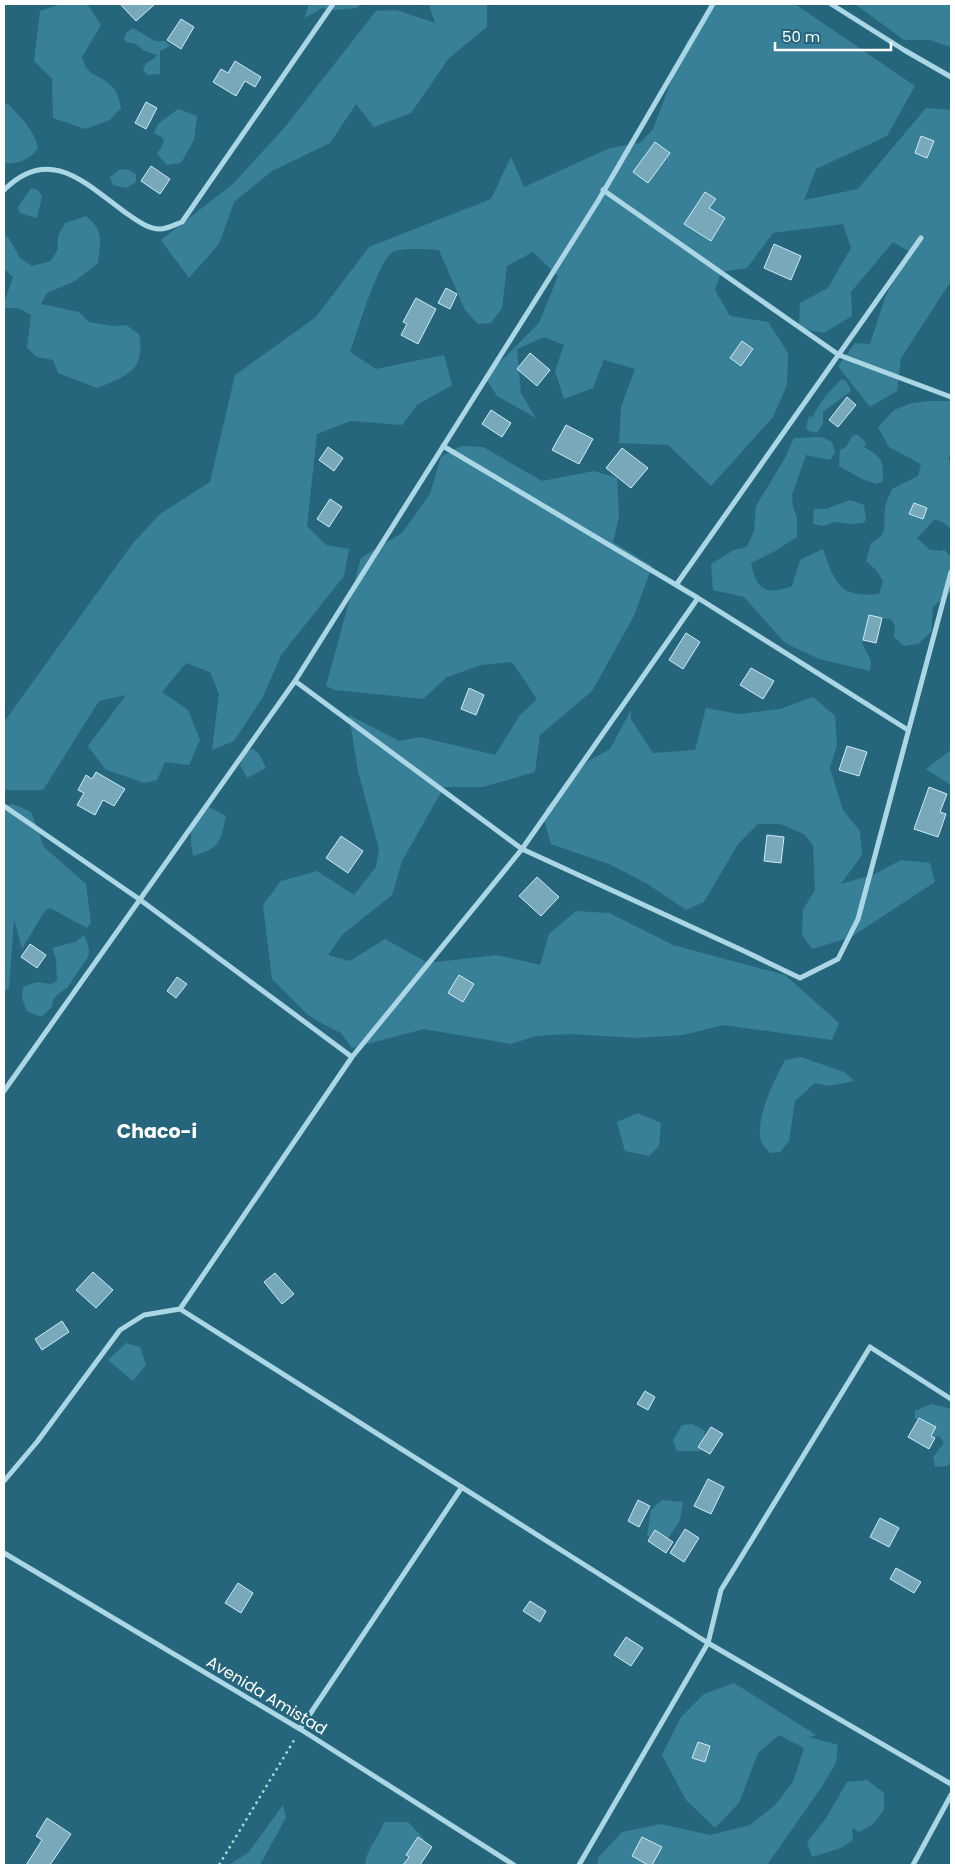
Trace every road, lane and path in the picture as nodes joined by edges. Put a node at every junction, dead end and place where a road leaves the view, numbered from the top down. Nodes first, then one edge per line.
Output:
1 (333, 4) edge
2 (713, 4) edge
3 (831, 4) edge
4 (951, 77) edge
5 (4, 190) edge
6 (603, 190) junction
7 (921, 238) dead end
8 (839, 355) junction
9 (951, 397) edge
10 (443, 446) junction
11 (951, 572) edge
12 (676, 585) junction
13 (698, 598) junction
14 (295, 681) junction
15 (908, 730) junction
16 (4, 806) edge
17 (522, 849) junction
18 (139, 899) junction
19 (352, 1057) junction
20 (4, 1091) edge
21 (180, 1309) junction
22 (951, 1399) edge
23 (4, 1481) edge
24 (462, 1487) junction
25 (4, 1553) edge
26 (708, 1643) junction
27 (300, 1729) junction
28 (951, 1784) edge
29 (951, 1795) edge
30 (219, 1865) edge
31 (514, 1865) edge
32 (580, 1865) edge
33 (913, 1865) edge

1 - 5 street
2 - 6 street
3 - 4 street
6 - 8 street
6 - 10 street
7 - 8 street
8 - 9 street
8 - 12 street
10 - 12 street
10 - 14 street
11 - 15 street
12 - 13 street
13 - 15 street
13 - 17 street
14 - 17 street
14 - 18 street
15 - 17 street
16 - 18 street
17 - 19 street
18 - 19 street
18 - 20 street
19 - 21 street
21 - 23 street
21 - 24 street
22 - 26 street
24 - 26 street
24 - 27 street
25 - 27 street, Avenida Amistad
26 - 28 street
26 - 32 street
27 - 30 path
27 - 31 street, Avenida Amistad
29 - 33 street

